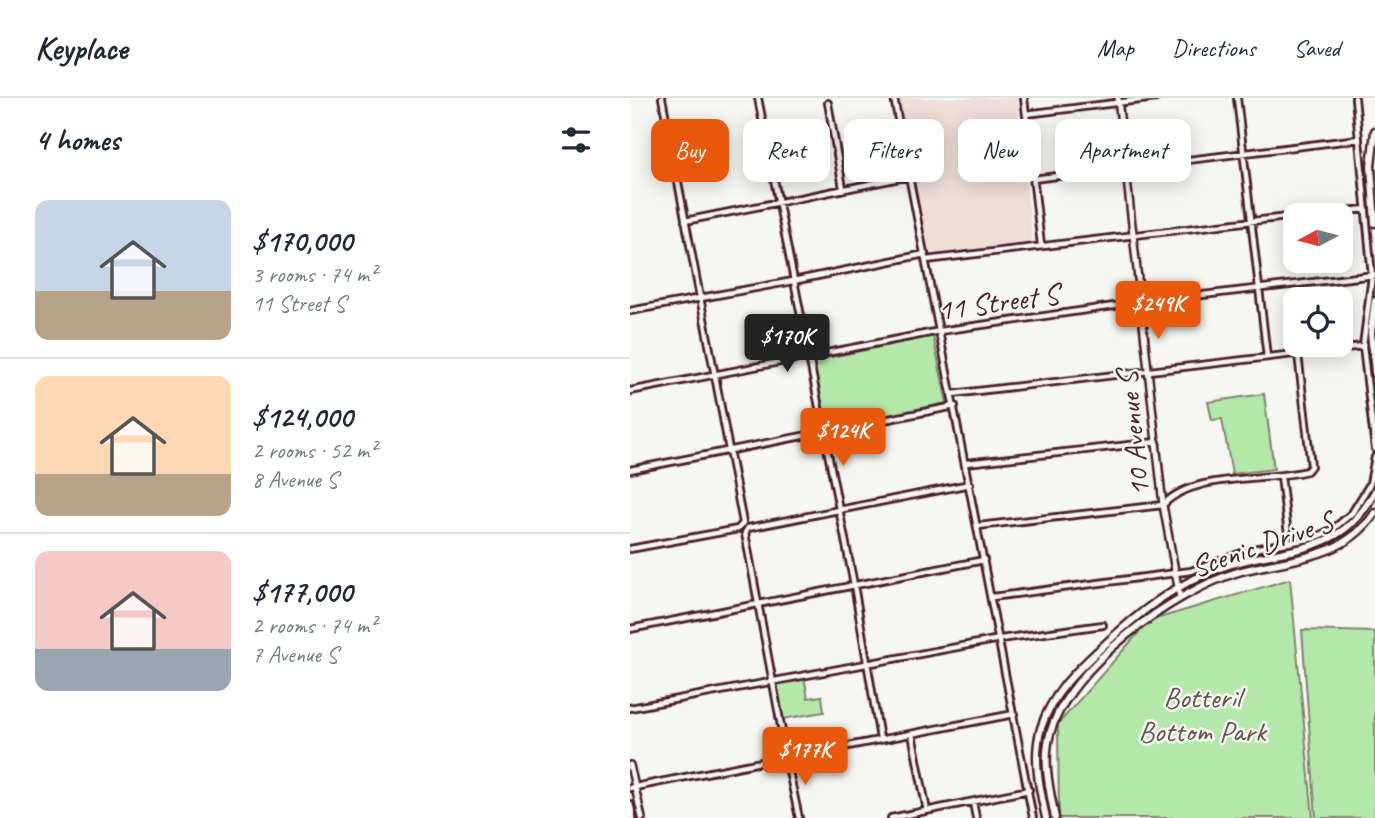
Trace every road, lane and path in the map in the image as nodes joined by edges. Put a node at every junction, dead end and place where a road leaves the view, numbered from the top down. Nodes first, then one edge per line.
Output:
1 (662, 98) edge
2 (758, 98) edge
3 (894, 98) edge
4 (1024, 98) edge
5 (1156, 98) edge
6 (1237, 98) edge
7 (1355, 98) edge
8 (1118, 100) edge
9 (828, 103) dead end
10 (1026, 114) junction
11 (898, 119) edge
12 (1027, 119) edge
13 (1120, 119) edge
14 (1375, 131) edge
15 (1359, 139) junction
16 (1244, 155) junction
17 (1191, 161) edge
18 (876, 182) edge
19 (911, 182) edge
20 (1033, 182) edge
21 (1127, 182) edge
22 (843, 188) junction
23 (778, 201) junction
24 (1366, 208) junction
25 (1353, 210) edge
26 (1283, 217) edge
27 (685, 221) junction
28 (1252, 221) junction
29 (1375, 223) edge
30 (1133, 235) junction
31 (1041, 245) junction
32 (926, 257) junction
33 (1373, 275) edge
34 (793, 281) junction
35 (1260, 290) junction
36 (699, 297) junction
37 (1375, 301) edge
38 (1142, 302) junction
39 (630, 311) edge
40 (940, 331) junction
41 (1363, 345) junction
42 (1353, 346) edge
43 (1283, 355) edge
44 (808, 357) junction
45 (1267, 357) junction
46 (1298, 357) edge
47 (1149, 371) junction
48 (1375, 373) edge
49 (714, 375) junction
50 (630, 391) edge
51 (952, 394) junction
52 (955, 406) junction
53 (823, 433) junction
54 (1157, 442) junction
55 (1375, 449) edge
56 (729, 452) junction
57 (1375, 457) edge
58 (966, 463) junction
59 (630, 470) edge
60 (1281, 476) junction
61 (970, 484) junction
62 (1375, 491) edge
63 (1163, 505) junction
64 (839, 510) junction
65 (1375, 513) edge
66 (978, 526) junction
67 (1289, 542) junction
68 (630, 549) edge
69 (984, 560) junction
70 (1174, 574) junction
71 (854, 585) junction
72 (1177, 587) junction
73 (992, 597) junction
74 (1180, 598) junction
75 (756, 604) junction
76 (1103, 625) dead end
77 (630, 629) edge
78 (1000, 639) junction
79 (866, 663) junction
80 (772, 681) junction
81 (630, 708) edge
82 (1014, 714) junction
83 (912, 734) junction
84 (880, 739) junction
85 (788, 757) junction
86 (630, 765) edge
87 (632, 787) edge
88 (1029, 790) junction
89 (973, 802) junction
90 (630, 804) edge
91 (927, 811) junction
92 (633, 818) edge
93 (642, 818) edge
94 (799, 818) edge
95 (891, 818) edge
96 (976, 818) edge
97 (1034, 818) edge
98 (1045, 818) edge
99 (1055, 818) edge

1 - 27 street
2 - 23 street
3 - 11 street
4 - 10 street
5 - 8 street
6 - 16 street
7 - 15 street
8 - 10 street
8 - 13 street, 10 Avenue S
9 - 22 street
10 - 12 street
14 - 29 main road
15 - 16 street
15 - 24 street
16 - 17 street
16 - 28 street
18 - 22 street
19 - 32 street
20 - 31 street
21 - 30 street, 10 Avenue S
22 - 23 street
23 - 27 street
23 - 34 street
24 - 25 street
24 - 33 street
26 - 28 street
27 - 36 street
28 - 30 street
28 - 35 street
30 - 31 street
30 - 38 street, 10 Avenue S
31 - 32 street
32 - 34 street
32 - 40 street
33 - 35 street, 11 Street S
33 - 41 street
34 - 36 street
34 - 44 street
35 - 38 street, 11 Street S
35 - 45 street
36 - 39 street
36 - 49 street
37 - 48 main road
38 - 40 street, 11 Street S
38 - 47 street, 10 Avenue S
40 - 44 street, 11 Street S
40 - 51 street
41 - 42 street
41 - 55 street
43 - 45 street
44 - 49 street, 11 Street S
44 - 53 street
45 - 47 street
46 - 60 street
47 - 51 street
47 - 54 street, 10 Avenue S
49 - 50 street, 11 Street S
49 - 56 street
51 - 52 street
52 - 53 street
52 - 58 street
53 - 56 street
53 - 64 street
54 - 58 street
54 - 63 street, 10 Avenue S
56 - 59 street
56 - 68 street
57 - 67 street, Scenic Drive S
58 - 61 street
60 - 63 street
60 - 67 street
61 - 64 street
61 - 66 street
62 - 72 main road, Scenic Drive S
63 - 66 street
63 - 70 street, 10 Avenue S
64 - 71 street
64 - 75 street
65 - 74 main road, Scenic Drive S
66 - 69 street
67 - 70 street, Scenic Drive S
69 - 71 street
69 - 73 street
70 - 72 street, 10 Avenue S
70 - 73 street, Scenic Drive S
71 - 75 street
71 - 79 street
72 - 74 street, 10 Avenue S
72 - 98 main road, Scenic Drive S
73 - 78 street
74 - 99 main road, Scenic Drive S
75 - 77 street
75 - 80 street
76 - 78 street
78 - 79 street
78 - 82 street
79 - 80 street
79 - 84 street
80 - 81 street
80 - 85 street
82 - 83 street
82 - 88 street
83 - 84 street
83 - 91 street
84 - 85 street
85 - 87 street
85 - 94 street
86 - 87 street
87 - 93 street
88 - 89 street
88 - 97 street
89 - 91 street
89 - 96 street
90 - 92 street
91 - 95 street

